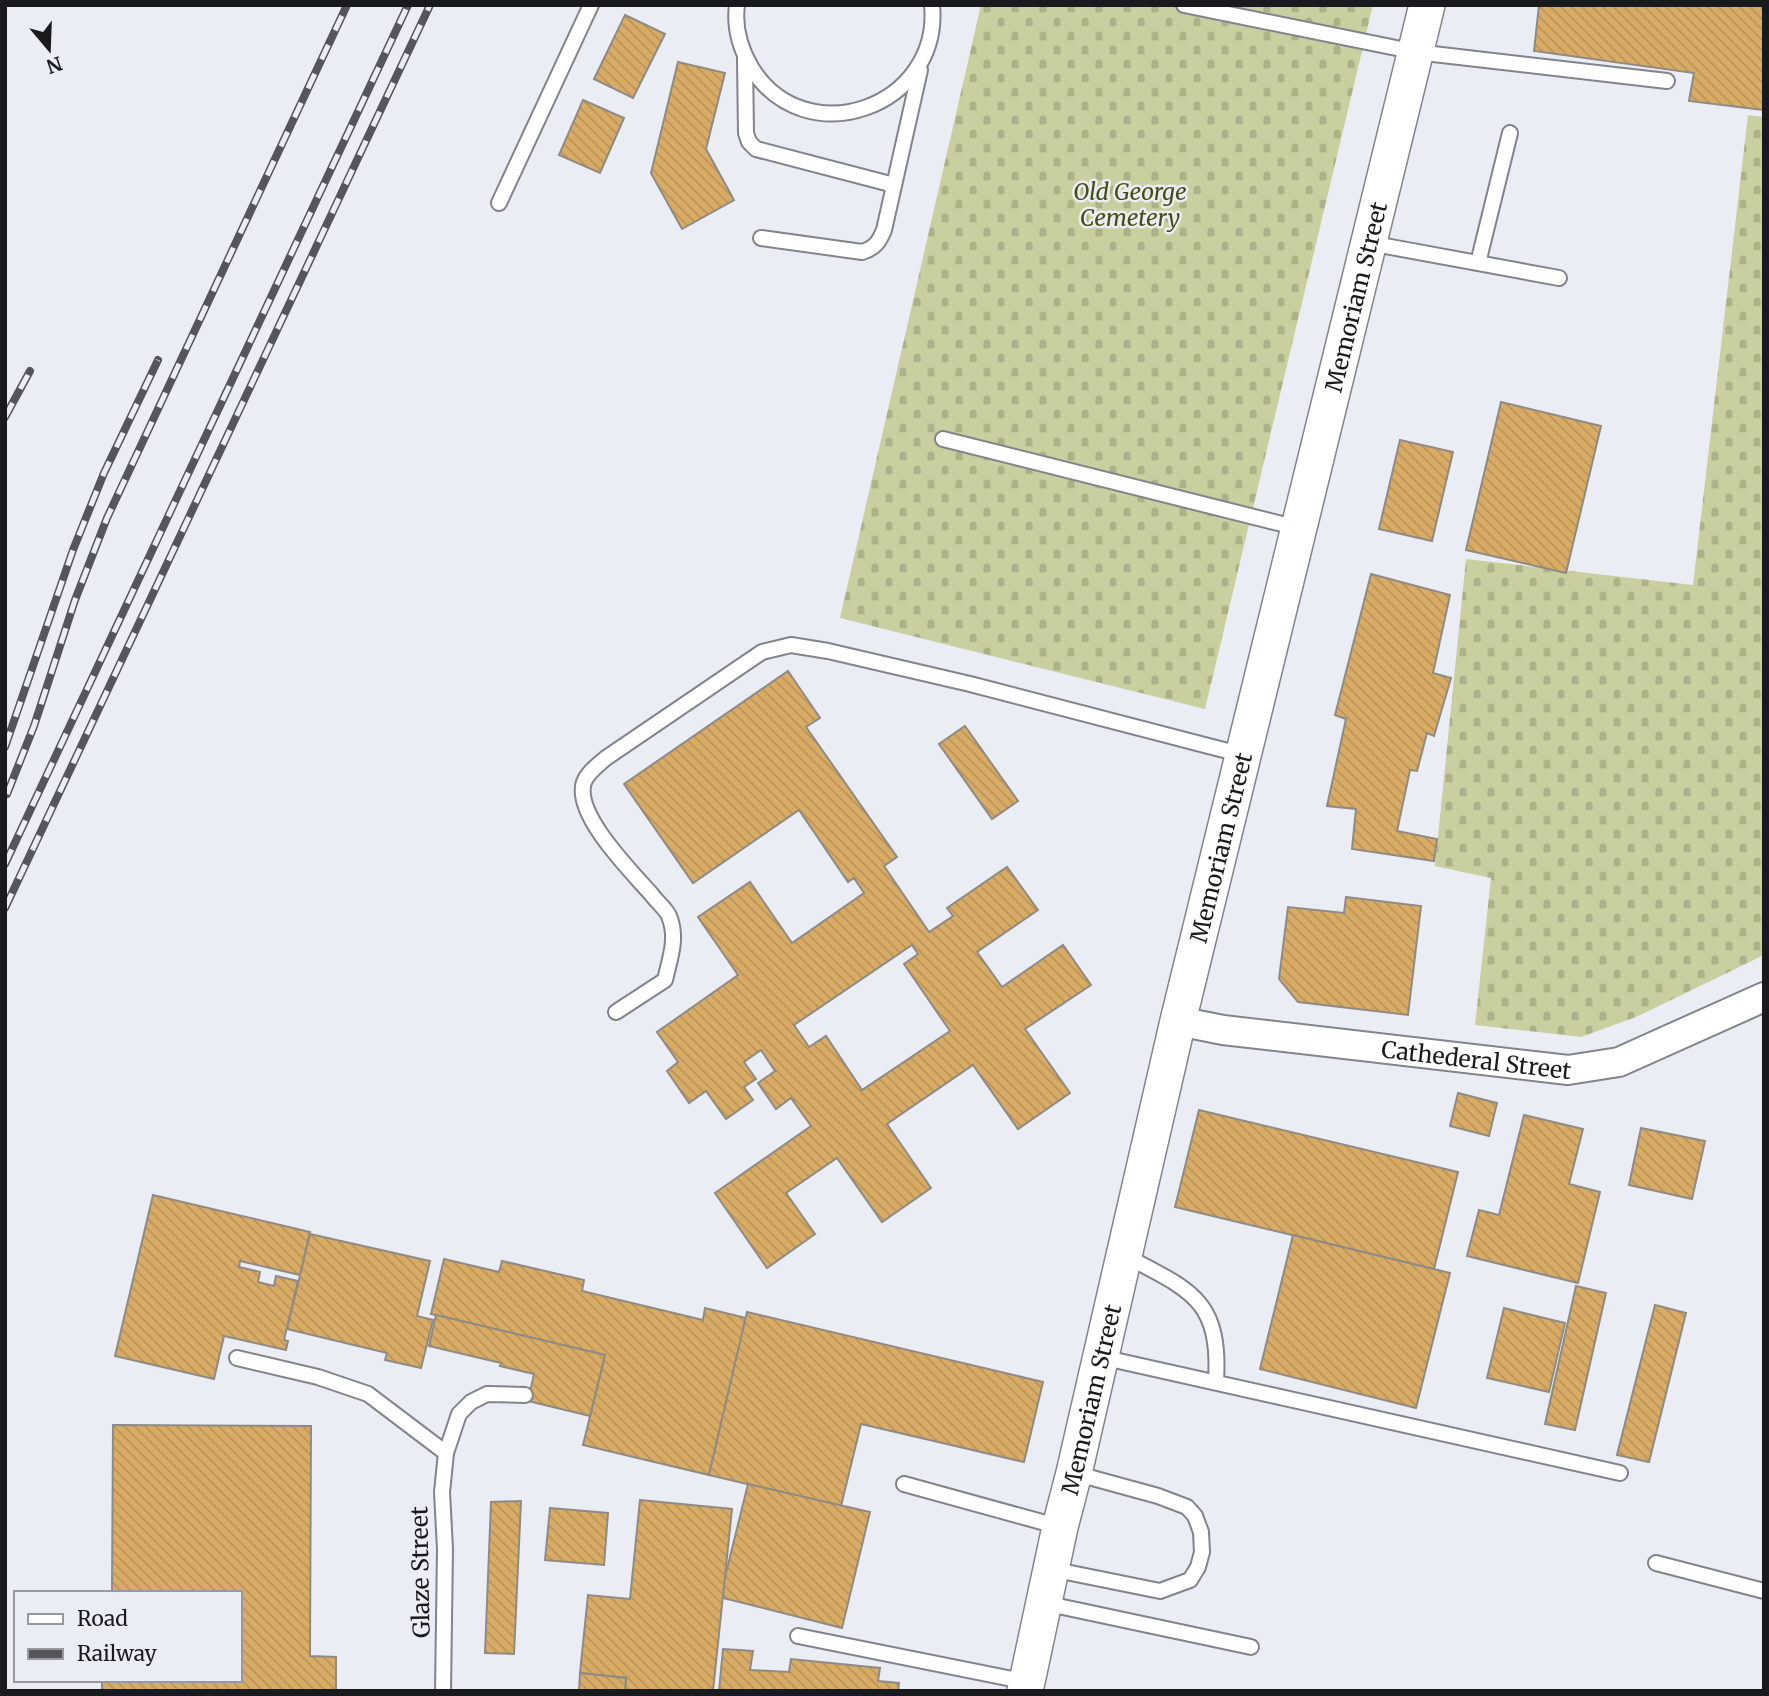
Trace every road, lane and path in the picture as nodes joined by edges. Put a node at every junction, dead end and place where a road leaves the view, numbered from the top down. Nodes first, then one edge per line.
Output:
1 (591, 5) edge
2 (737, 5) edge
3 (932, 5) edge
4 (1184, 5) edge
5 (1427, 5) edge
6 (1416, 52) junction
7 (745, 57) junction
8 (922, 59) junction
9 (1667, 82) dead end
10 (1510, 133) dead end
11 (894, 185) junction
12 (499, 203) dead end
13 (761, 238) dead end
14 (1368, 243) junction
15 (1478, 263) junction
16 (1559, 278) dead end
17 (943, 439) dead end
18 (1298, 528) junction
19 (1244, 755) junction
20 (1764, 997) edge
21 (615, 1012) dead end
22 (1178, 1021) junction
23 (1124, 1255) junction
24 (1101, 1357) junction
25 (237, 1358) dead end
26 (1216, 1381) junction
27 (526, 1395) dead end
28 (446, 1453) junction
29 (1074, 1473) junction
30 (1620, 1473) dead end
31 (904, 1484) dead end
32 (1060, 1527) junction
33 (1656, 1563) dead end
34 (1051, 1569) junction
35 (1764, 1591) edge
36 (1044, 1603) junction
37 (798, 1636) dead end
38 (1251, 1647) dead end
39 (1026, 1687) edge
40 (443, 1691) edge

1 - 12 lane
2 - 7 lane
3 - 8 lane
4 - 6 lane
5 - 6 street, Memoriam Street
6 - 9 lane
6 - 14 street, Memoriam Street
7 - 8 lane
7 - 11 lane
8 - 11 lane
10 - 15 lane
11 - 13 lane
14 - 15 lane
14 - 18 street, Memoriam Street
15 - 16 lane
17 - 18 lane
18 - 19 street, Memoriam Street
19 - 21 lane
19 - 22 street, Memoriam Street
20 - 22 street, Cathederal Street
22 - 23 street, Memoriam Street
23 - 24 street, Memoriam Street
23 - 26 lane
24 - 26 lane
24 - 29 street, Memoriam Street
25 - 28 lane
26 - 30 lane
27 - 28 lane, Glaze Street
28 - 40 lane, Glaze Street
29 - 32 street, Memoriam Street
29 - 34 lane
31 - 32 lane
32 - 34 street, Memoriam Street
33 - 35 lane
34 - 36 street, Memoriam Street
36 - 38 lane
36 - 39 street, Memoriam Street
37 - 39 lane

